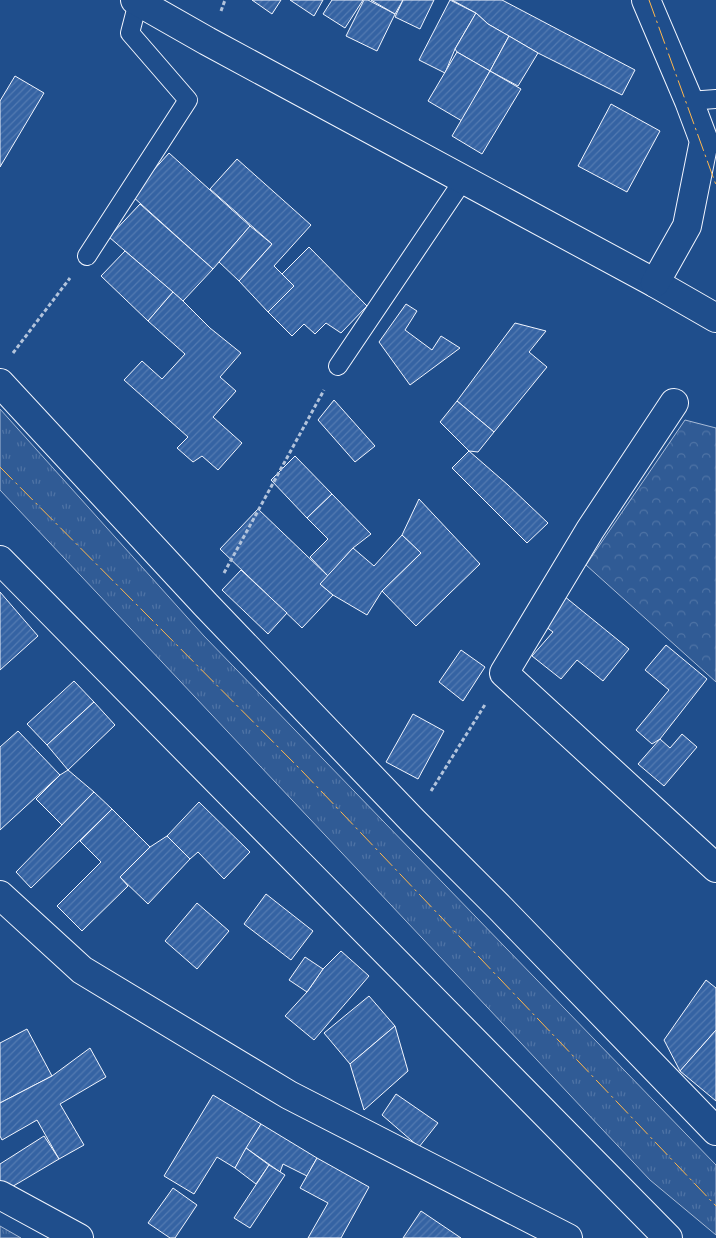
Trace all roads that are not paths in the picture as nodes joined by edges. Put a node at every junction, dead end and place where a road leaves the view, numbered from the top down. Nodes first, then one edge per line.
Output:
1 (646, 0) edge
2 (137, 1) edge
3 (703, 100) edge
4 (464, 179) junction
5 (87, 256) road end
6 (655, 283) junction
7 (716, 318) edge
8 (338, 366) road end
9 (0, 383) edge
10 (674, 403) dead end
11 (0, 560) edge
12 (716, 868) edge
13 (0, 895) edge
14 (716, 1130) edge
15 (0, 1195) edge
16 (79, 1238) edge
17 (568, 1238) edge
18 (668, 1238) edge

1 - 3 street
2 - 4 street
2 - 5 lane
3 - 6 street
4 - 6 street
4 - 8 lane
6 - 7 street
9 - 14 street
10 - 12 street
11 - 18 street
13 - 17 street
15 - 16 street

